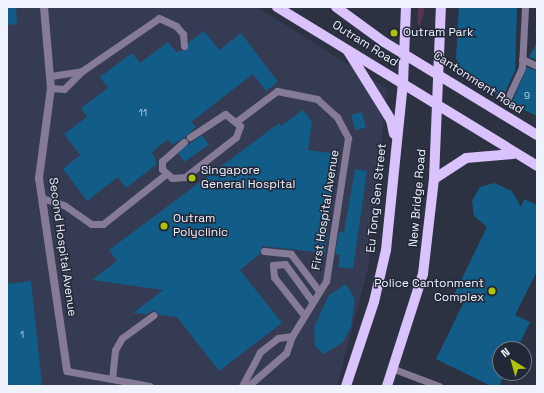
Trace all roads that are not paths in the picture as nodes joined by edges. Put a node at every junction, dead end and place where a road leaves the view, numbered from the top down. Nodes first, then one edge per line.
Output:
1 (44, 7) edge
2 (277, 7) edge
3 (336, 7) edge
4 (406, 7) edge
5 (442, 7) edge
6 (525, 7) edge
7 (184, 46) dead end
8 (344, 46) junction
9 (405, 52) junction
10 (522, 59) junction
11 (537, 66) edge
12 (82, 71) junction
13 (438, 72) junction
14 (51, 76) junction
15 (403, 84) junction
16 (51, 88) junction
17 (506, 102) dead end
18 (437, 106) junction
19 (237, 122) junction
20 (537, 135) edge
21 (513, 154) junction
22 (395, 160) junction
23 (537, 166) edge
24 (166, 174) junction
25 (434, 179) junction
26 (42, 198) junction
27 (264, 251) dead end
28 (320, 290) junction
29 (312, 301) junction
30 (154, 315) dead end
31 (304, 316) junction
32 (292, 336) junction
33 (394, 369) junction
34 (67, 370) joint
35 (112, 379) junction
36 (150, 386) edge
37 (242, 386) edge
38 (248, 386) edge
39 (346, 386) edge
40 (387, 386) edge
41 (439, 386) edge

1 - 14 street, Second Hospital Avenue
2 - 8 main road, Outram Road
3 - 9 main road, Outram Road
4 - 9 main road, Eu Tong Sen Street
5 - 13 main road, New Bridge Road
6 - 10 lane
7 - 12 lane
8 - 15 main road, Outram Road
8 - 22 main road
9 - 13 main road, Cantonment Road
9 - 15 main road, Eu Tong Sen Street
10 - 11 lane
10 - 17 lane
12 - 14 lane
12 - 16 lane
13 - 18 main road, New Bridge Road
13 - 20 main road, Cantonment Road
14 - 16 street, Second Hospital Avenue
15 - 18 main road, Outram Road
15 - 22 main road, Eu Tong Sen Street
16 - 26 street, Second Hospital Avenue
18 - 21 main road
18 - 25 main road, New Bridge Road
19 - 24 lane
19 - 24 lane
19 - 28 lane, First Hospital Avenue
21 - 23 main road
21 - 25 main road
22 - 39 main road, Eu Tong Sen Street
24 - 26 lane
25 - 33 main road, New Bridge Road
26 - 34 street, Second Hospital Avenue
27 - 28 lane
28 - 29 lane, First Hospital Avenue
29 - 31 lane, First Hospital Avenue
29 - 31 lane
30 - 35 lane
31 - 32 lane, First Hospital Avenue
32 - 37 lane
32 - 38 lane, First Hospital Avenue
33 - 40 main road, New Bridge Road
33 - 41 lane
34 - 35 lane
35 - 36 lane

